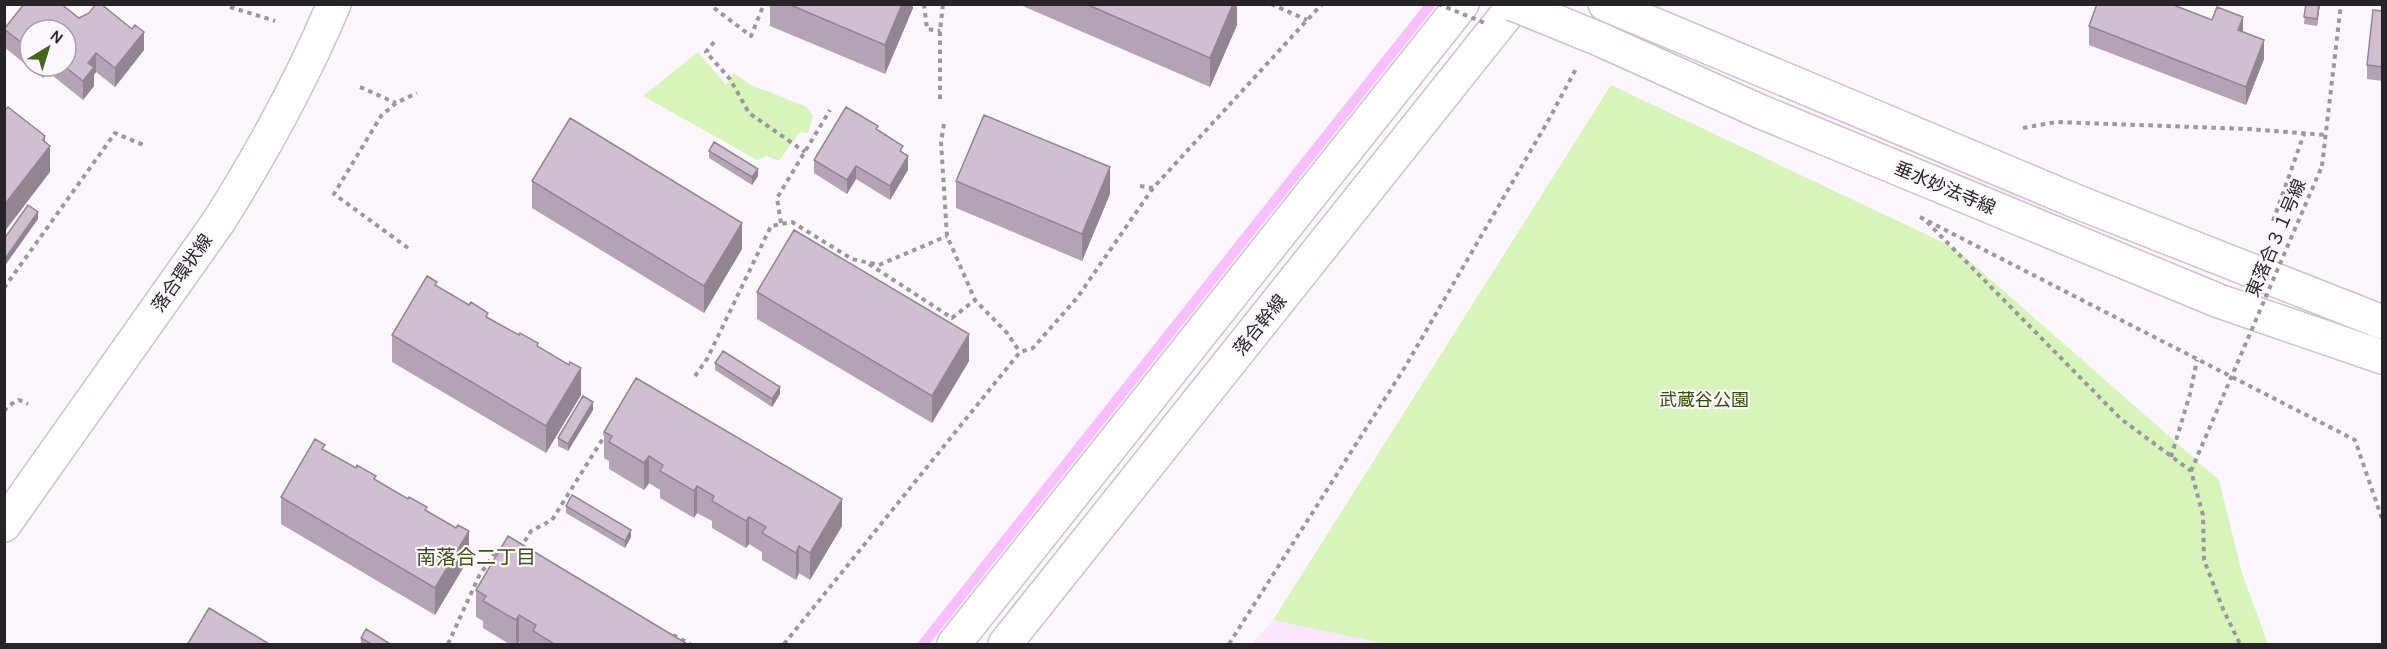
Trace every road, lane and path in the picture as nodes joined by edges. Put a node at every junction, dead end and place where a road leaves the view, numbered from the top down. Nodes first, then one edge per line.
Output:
1 (334, 4) edge
2 (764, 4) edge
3 (924, 4) edge
4 (943, 4) edge
5 (1271, 4) edge
6 (1322, 4) edge
7 (1462, 4) edge
8 (1514, 4) edge
9 (2341, 4) edge
10 (1609, 6) edge
11 (230, 7) dead end
12 (714, 8) dead end
13 (1308, 20) junction
14 (274, 21) dead end
15 (940, 31) junction
16 (714, 42) dead end
17 (1589, 50) junction
18 (360, 87) dead end
19 (417, 93) dead end
20 (940, 99) dead end
21 (396, 104) junction
22 (830, 110) dead end
23 (944, 124) dead end
24 (2023, 128) dead end
25 (2304, 134) junction
26 (2326, 135) junction
27 (146, 146) dead end
28 (805, 152) junction
29 (1140, 186) dead end
30 (1153, 188) junction
31 (1913, 214) dead end
32 (1924, 219) junction
33 (2273, 222) dead end
34 (781, 223) junction
35 (947, 236) junction
36 (408, 248) dead end
37 (866, 262) junction
38 (4, 288) edge
39 (975, 300) junction
40 (2382, 322) edge
41 (1020, 352) junction
42 (2376, 359) edge
43 (2197, 360) junction
44 (694, 376) dead end
45 (28, 404) dead end
46 (4, 411) edge
47 (610, 426) edge
48 (2171, 457) junction
49 (2191, 471) junction
50 (2382, 519) edge
51 (4, 525) edge
52 (520, 549) junction
53 (530, 554) edge
54 (670, 633) edge
55 (447, 645) edge
56 (690, 645) edge
57 (784, 645) edge
58 (954, 645) edge
59 (1005, 645) edge
60 (1229, 645) edge
61 (2240, 645) edge

1 - 51 street, 落合環状線
2 - 12 path
3 - 15 path
4 - 15 path
5 - 13 path
6 - 13 path
7 - 58 street
8 - 17 street, 垂水妙法寺線, bridge
8 - 59 street, 落合幹線
9 - 26 path, 東落合３１号線
10 - 40 street, 垂水妙法寺線
11 - 14 path
13 - 30 path
15 - 20 path
16 - 28 path
17 - 42 street, 垂水妙法寺線
17 - 60 path
18 - 21 path
19 - 21 path
21 - 36 path
22 - 28 path
23 - 35 path
24 - 25 path
25 - 26 path
25 - 33 path
26 - 49 path, 東落合３１号線, bridge
27 - 38 path
28 - 34 path
29 - 30 path
30 - 41 path
31 - 32 path
32 - 43 path
32 - 48 path
34 - 37 path
34 - 44 path
35 - 37 path
35 - 39 path
37 - 39 path
39 - 41 path
41 - 57 path
43 - 48 path
43 - 50 path
45 - 46 path
47 - 52 path
48 - 49 path
49 - 61 path
52 - 53 path
52 - 55 path
54 - 56 path

